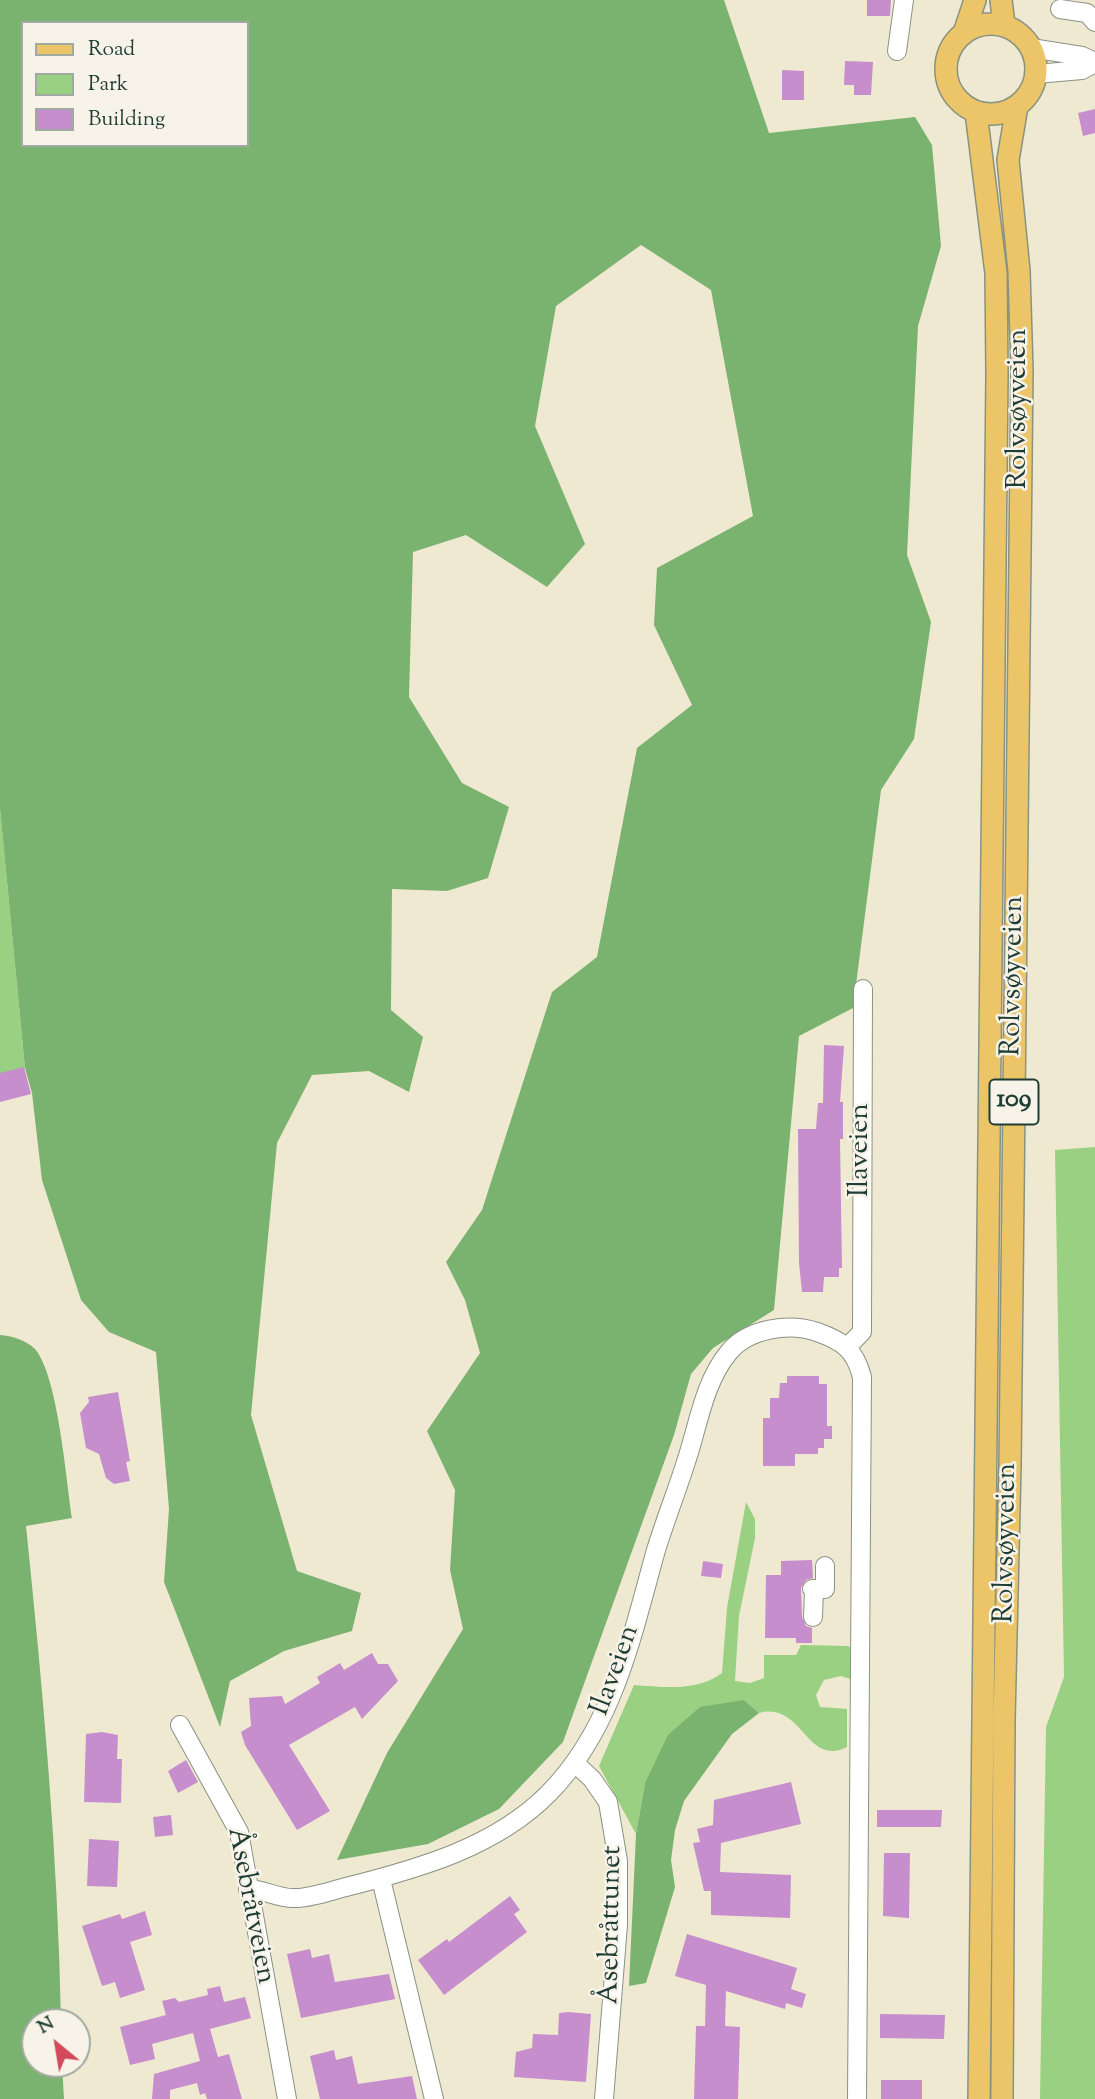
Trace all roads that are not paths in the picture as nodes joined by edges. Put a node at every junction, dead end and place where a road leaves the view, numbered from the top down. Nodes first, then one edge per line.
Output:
1 (904, 0) edge
2 (975, 0) edge
3 (1001, 0) edge
4 (1060, 9) dead end
5 (1095, 22) edge
6 (1004, 25) junction
7 (964, 33) junction
8 (1031, 48) junction
9 (897, 51) dead end
10 (1095, 62) edge
11 (1036, 74) junction
12 (1017, 106) junction
13 (976, 112) junction
14 (863, 989) dead end
15 (848, 1346) junction
16 (825, 1566) dead end
17 (813, 1617) dead end
18 (180, 1725) dead end
19 (576, 1764) junction
20 (381, 1879) junction
21 (248, 1889) junction
22 (287, 2099) edge
23 (434, 2099) edge
24 (604, 2099) edge
25 (857, 2099) edge
26 (979, 2099) edge
27 (1002, 2099) edge

1 - 9 street
2 - 7 main road
3 - 6 main road
4 - 5 street
6 - 7 main road
6 - 8 main road
7 - 13 main road
8 - 10 street
8 - 11 main road
10 - 11 street
11 - 12 main road, 109
12 - 13 main road
12 - 27 main road, Rolvsøyveien / 109
13 - 26 main road, Rolvsøyveien / 109
14 - 15 street, Ilaveien
15 - 19 street, Ilaveien
15 - 25 street
16 - 17 street
18 - 21 street, Åsebråtveien
19 - 20 street, Ilaveien
19 - 24 street, Åsebråttunet
20 - 21 street, Ilaveien
20 - 23 street
21 - 22 street, Åsebråtveien

